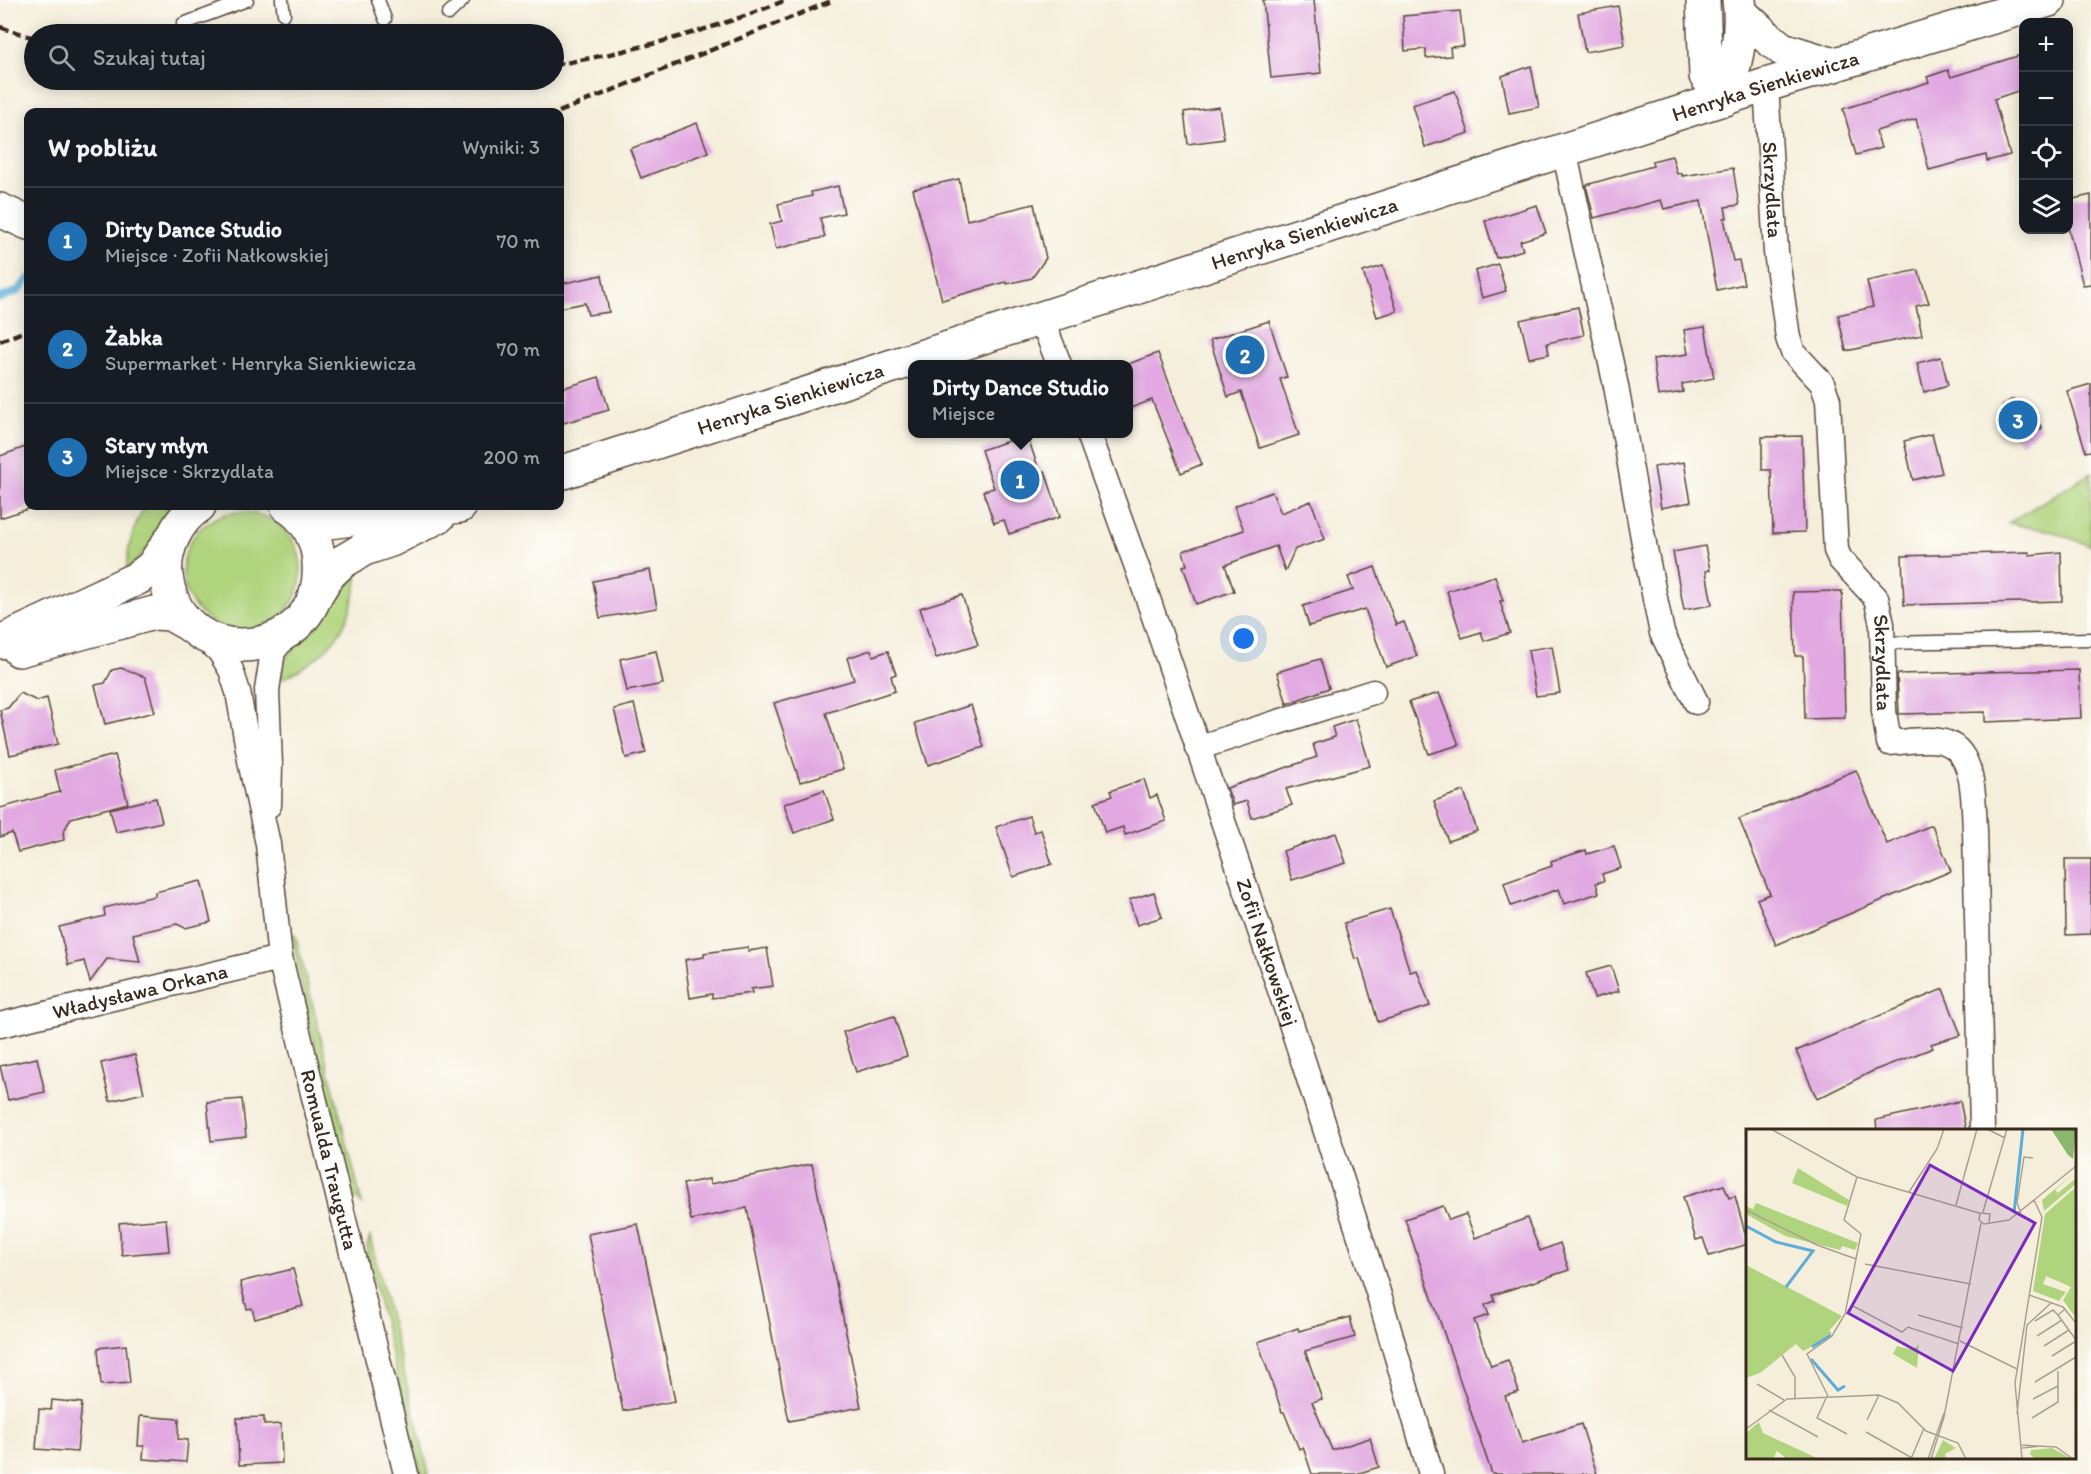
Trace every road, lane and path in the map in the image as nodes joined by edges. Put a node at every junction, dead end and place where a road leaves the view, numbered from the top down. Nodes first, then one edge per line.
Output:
1 (247, 0) edge
2 (282, 0) edge
3 (378, 0) edge
4 (463, 0) edge
5 (1703, 0) edge
6 (2049, 0) edge
7 (1740, 6) edge
8 (284, 14) dead end
9 (448, 14) dead end
10 (385, 19) dead end
11 (183, 24) dead end
12 (1834, 65) junction
13 (1766, 85) junction
14 (1725, 99) junction
15 (1564, 150) junction
16 (0, 210) edge
17 (24, 221) edge
18 (1041, 317) junction
19 (908, 360) edge
20 (908, 360) edge
21 (1057, 360) edge
22 (1090, 438) edge
23 (564, 472) edge
24 (293, 510) edge
25 (295, 510) edge
26 (427, 510) edge
27 (452, 510) edge
28 (185, 519) edge
29 (317, 593) junction
30 (197, 630) junction
31 (290, 631) junction
32 (2091, 639) edge
33 (0, 642) edge
34 (1882, 643) junction
35 (0, 654) edge
36 (1373, 692) dead end
37 (1696, 702) dead end
38 (1197, 748) junction
39 (268, 844) junction
40 (280, 958) junction
41 (0, 1025) edge
42 (1982, 1129) edge
43 (406, 1474) edge
44 (1431, 1474) edge

1 - 11 lane
2 - 8 lane
3 - 10 lane
4 - 9 lane
5 - 14 street
6 - 12 street, Henryka Sienkiewicza
7 - 12 street
7 - 14 street
12 - 13 street, Henryka Sienkiewicza
13 - 14 street, Henryka Sienkiewicza
13 - 34 street, Skrzydlata
14 - 15 street, Henryka Sienkiewicza
15 - 18 street, Henryka Sienkiewicza
15 - 37 street
16 - 17 street
18 - 19 street, Henryka Sienkiewicza
18 - 21 street
20 - 23 street, Henryka Sienkiewicza
22 - 38 street, Zofii Nałkowskiej
24 - 29 street
25 - 26 street
27 - 29 street
28 - 30 street
28 - 33 street
29 - 31 street
30 - 31 street
30 - 35 street
30 - 39 street, Romualda Traugutta
31 - 39 street, Romualda Traugutta
32 - 34 lane
34 - 42 street, Skrzydlata
36 - 38 street
38 - 44 street, Zofii Nałkowskiej
39 - 40 street, Romualda Traugutta
40 - 41 street, Władysława Orkana
40 - 43 street, Romualda Traugutta

